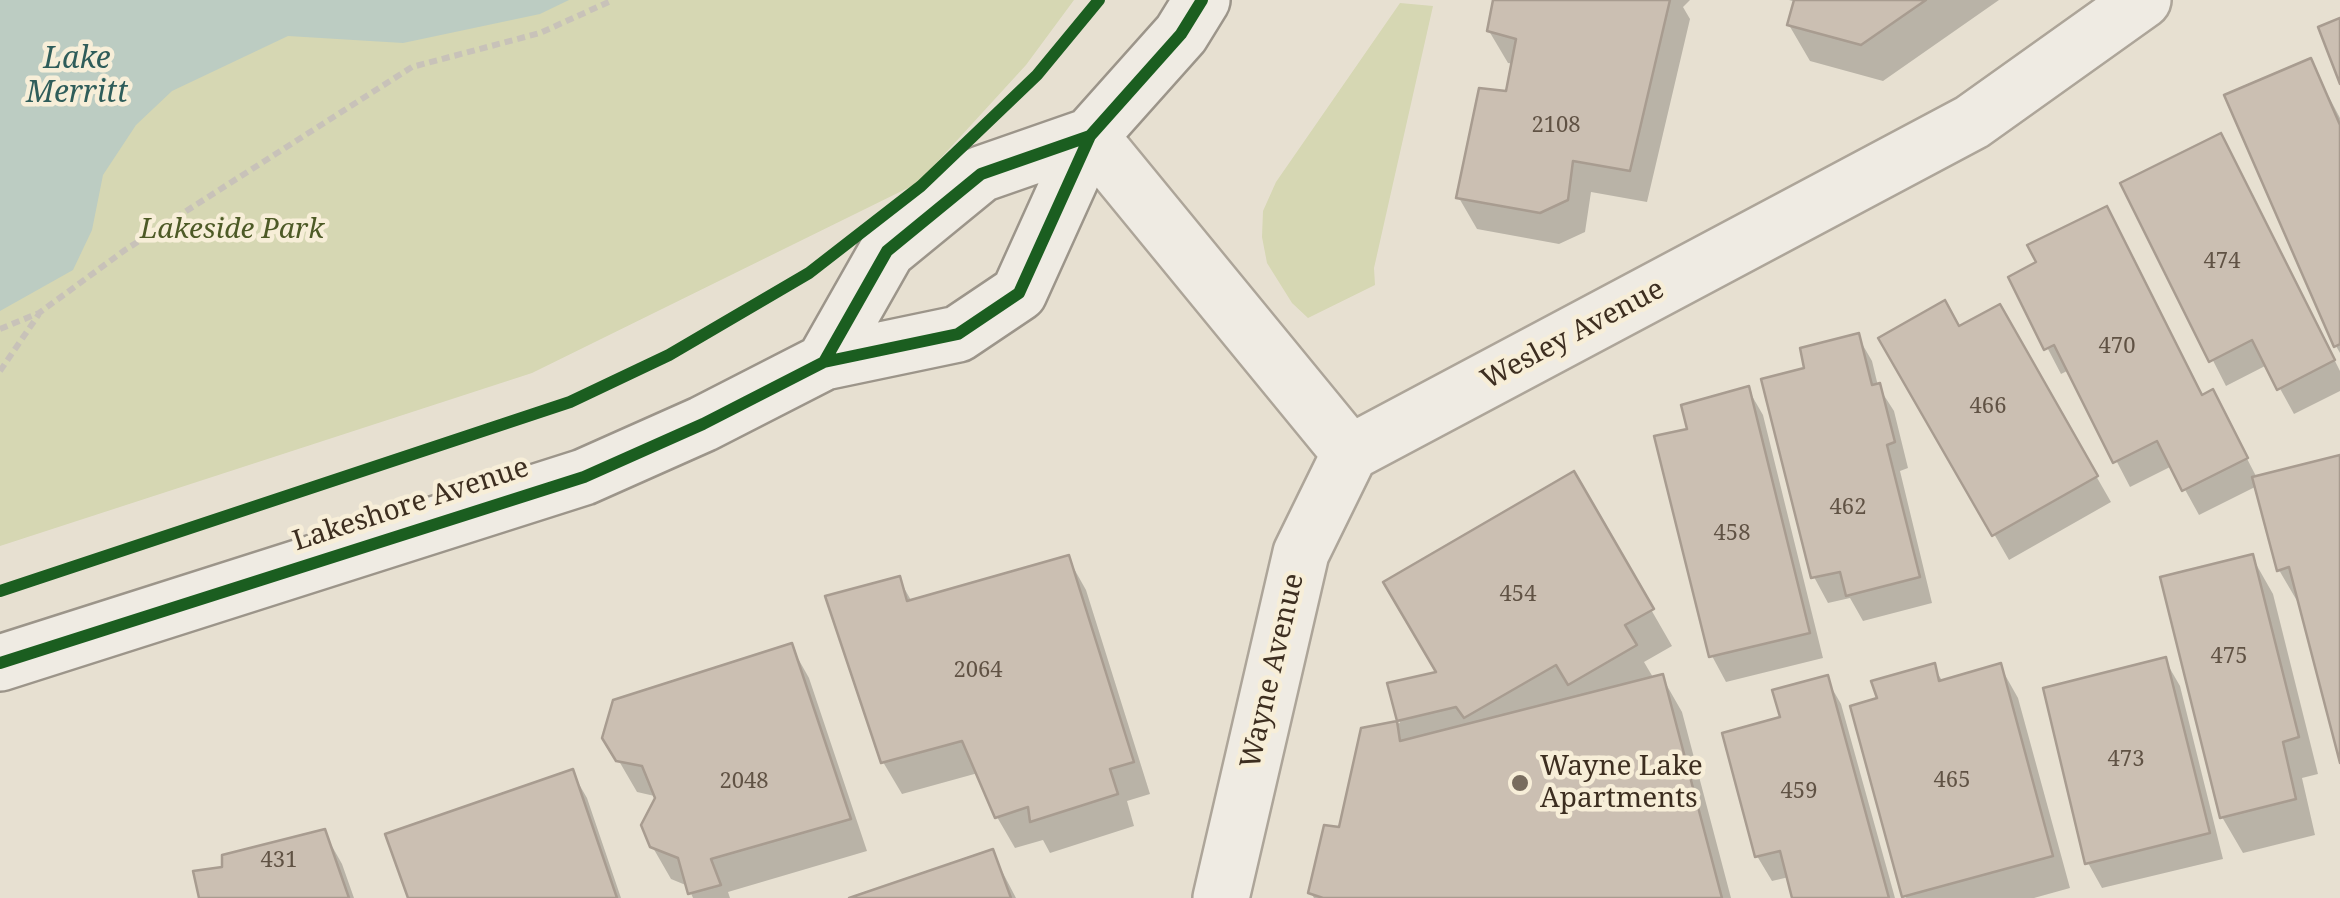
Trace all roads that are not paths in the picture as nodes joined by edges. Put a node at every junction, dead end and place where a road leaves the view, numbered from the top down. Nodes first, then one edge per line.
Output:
1 (1202, 0) edge
2 (2143, 0) edge
3 (1090, 136) junction
4 (824, 362) junction
5 (1350, 454) junction
6 (0, 662) edge
7 (1221, 898) edge

1 - 3 main road, Lakeshore Avenue
2 - 5 main road, Wesley Avenue
3 - 4 main road, Lakeshore Avenue
3 - 4 main road, Lakeshore Avenue
3 - 5 main road
4 - 6 main road, Lakeshore Avenue
5 - 7 main road, Wayne Avenue

